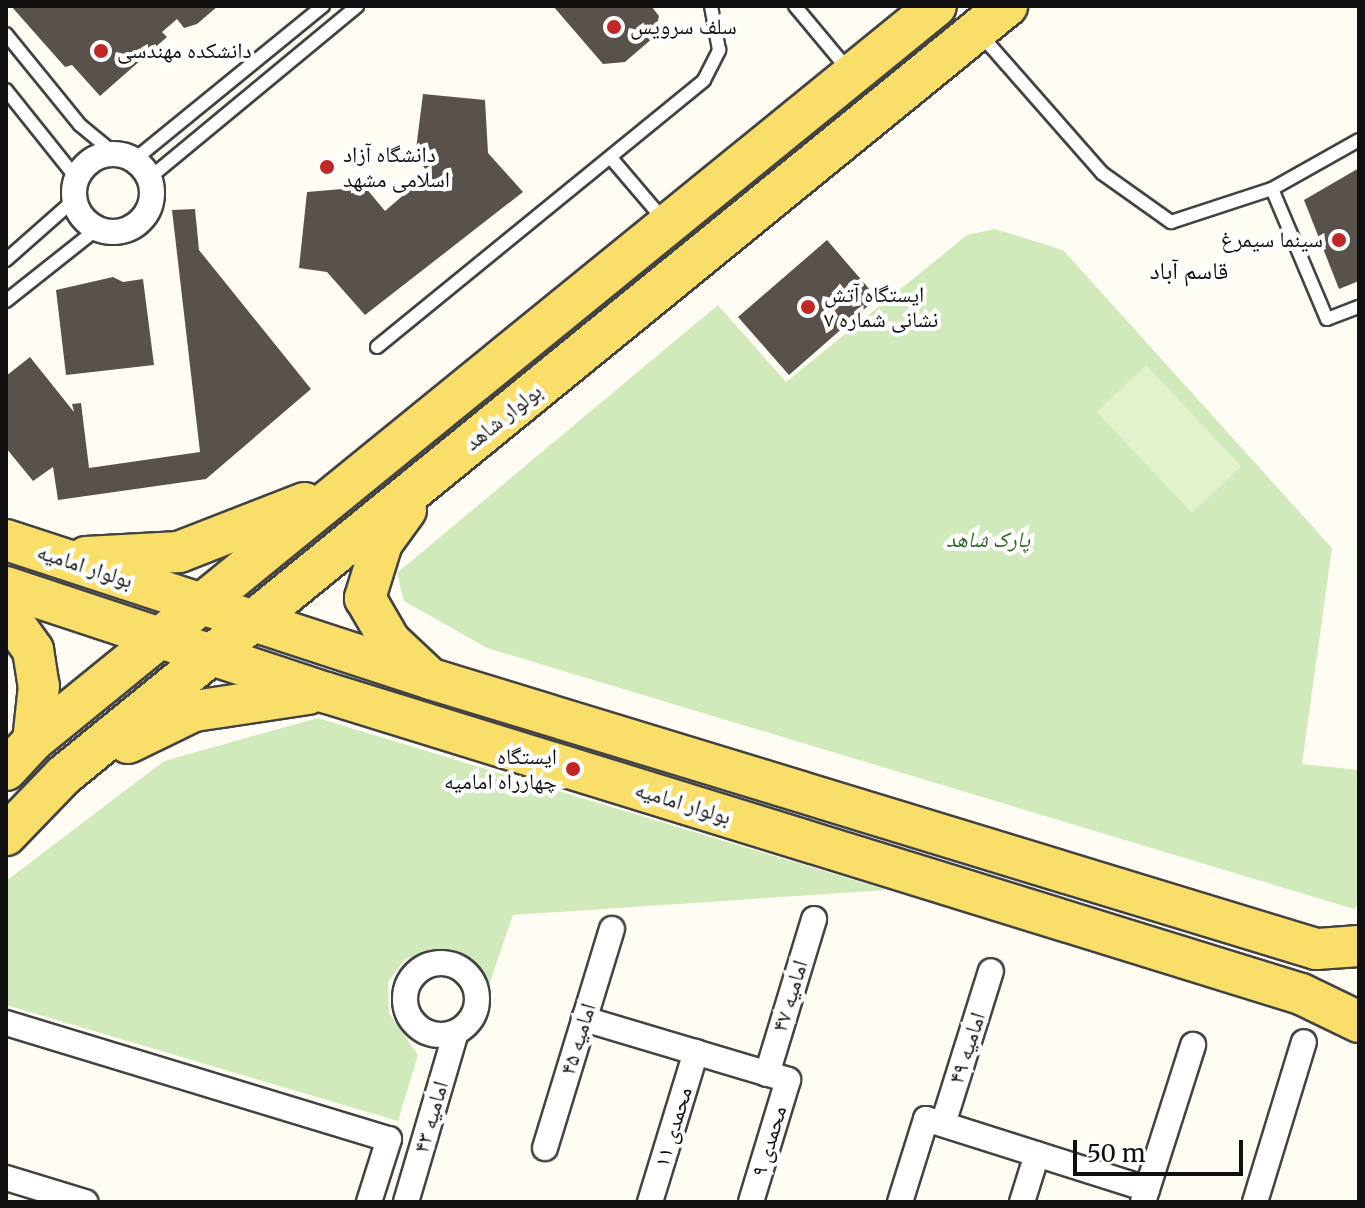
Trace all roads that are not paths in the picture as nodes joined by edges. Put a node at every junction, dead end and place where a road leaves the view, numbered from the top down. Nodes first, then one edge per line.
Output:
1 (323, 6) edge
2 (357, 6) edge
3 (711, 6) edge
4 (795, 6) edge
5 (936, 6) edge
6 (992, 18) edge
7 (6, 34) edge
8 (852, 74) junction
9 (6, 90) edge
10 (1359, 140) edge
11 (124, 157) junction
12 (611, 158) junction
13 (76, 189) junction
14 (1272, 189) junction
15 (152, 196) junction
16 (668, 225) junction
17 (97, 229) junction
18 (6, 260) edge
19 (6, 301) edge
20 (1359, 307) edge
21 (377, 347) dead end
22 (365, 472) junction
23 (427, 479) junction
24 (6, 540) edge
25 (57, 557) junction
26 (6, 587) edge
27 (202, 605) junction
28 (6, 612) edge
29 (253, 621) junction
30 (161, 639) junction
31 (212, 655) junction
32 (431, 679) junction
33 (327, 693) junction
34 (33, 741) junction
35 (6, 770) edge
36 (64, 775) junction
37 (6, 835) edge
38 (814, 919) dead end
39 (612, 929) dead end
40 (1359, 946) edge
41 (991, 971) dead end
42 (584, 1019) junction
43 (1359, 1022) edge
44 (6, 1023) edge
45 (456, 1032) dead end
46 (1304, 1042) dead end
47 (1193, 1045) dead end
48 (696, 1052) junction
49 (777, 1077) junction
50 (934, 1122) junction
51 (545, 1148) dead end
52 (1037, 1154) junction
53 (6, 1178) edge
54 (1145, 1195) edge
55 (85, 1202) edge
56 (369, 1202) edge
57 (406, 1202) edge
58 (650, 1202) edge
59 (751, 1202) edge
60 (900, 1202) edge
61 (1022, 1202) edge
62 (1255, 1202) edge

1 - 11 lane
2 - 15 lane
3 - 12 lane
4 - 8 lane
5 - 8 main road, بولوار شاهد
6 - 14 lane
6 - 23 main road, بولوار شاهد
7 - 11 lane
8 - 16 main road, بولوار شاهد
9 - 13 lane
10 - 14 lane
11 - 13 street
11 - 15 street
12 - 16 lane
12 - 21 lane
13 - 17 street
13 - 18 lane
14 - 20 lane
15 - 17 street
16 - 22 main road, بولوار شاهد
17 - 19 lane
22 - 25 main road
22 - 27 main road, بولوار شاهد
23 - 29 main road, بولوار شاهد
23 - 32 main road
24 - 25 main road, بولوار امامیه
25 - 27 main road, بولوار امامیه
26 - 30 main road, بولوار امامیه
27 - 29 main road, بولوار امامیه
27 - 30 main road, بولوار شاهد
28 - 34 main road
29 - 31 main road, بولوار شاهد
29 - 32 main road, بولوار امامیه
30 - 31 main road, بولوار امامیه
30 - 34 main road, بولوار شاهد
31 - 33 main road, بولوار امامیه
31 - 36 main road, بولوار شاهد
32 - 40 main road, بولوار امامیه
33 - 36 main road
33 - 43 main road, بولوار امامیه
34 - 35 main road, بولوار شاهد
36 - 37 main road, بولوار شاهد
38 - 49 street, امامیه ۴۷
39 - 42 street, امامیه ۴۵
41 - 50 street, امامیه ۴۹
42 - 48 street
42 - 51 street, امامیه ۴۵
44 - 56 street
45 - 57 street, امامیه ۴۳
46 - 62 street
47 - 54 street
48 - 49 street
48 - 58 street, محمدی ۱۱
49 - 59 street, محمدی ۹
50 - 52 street
50 - 60 street, امامیه ۴۹
52 - 54 street
52 - 61 street
53 - 55 street

